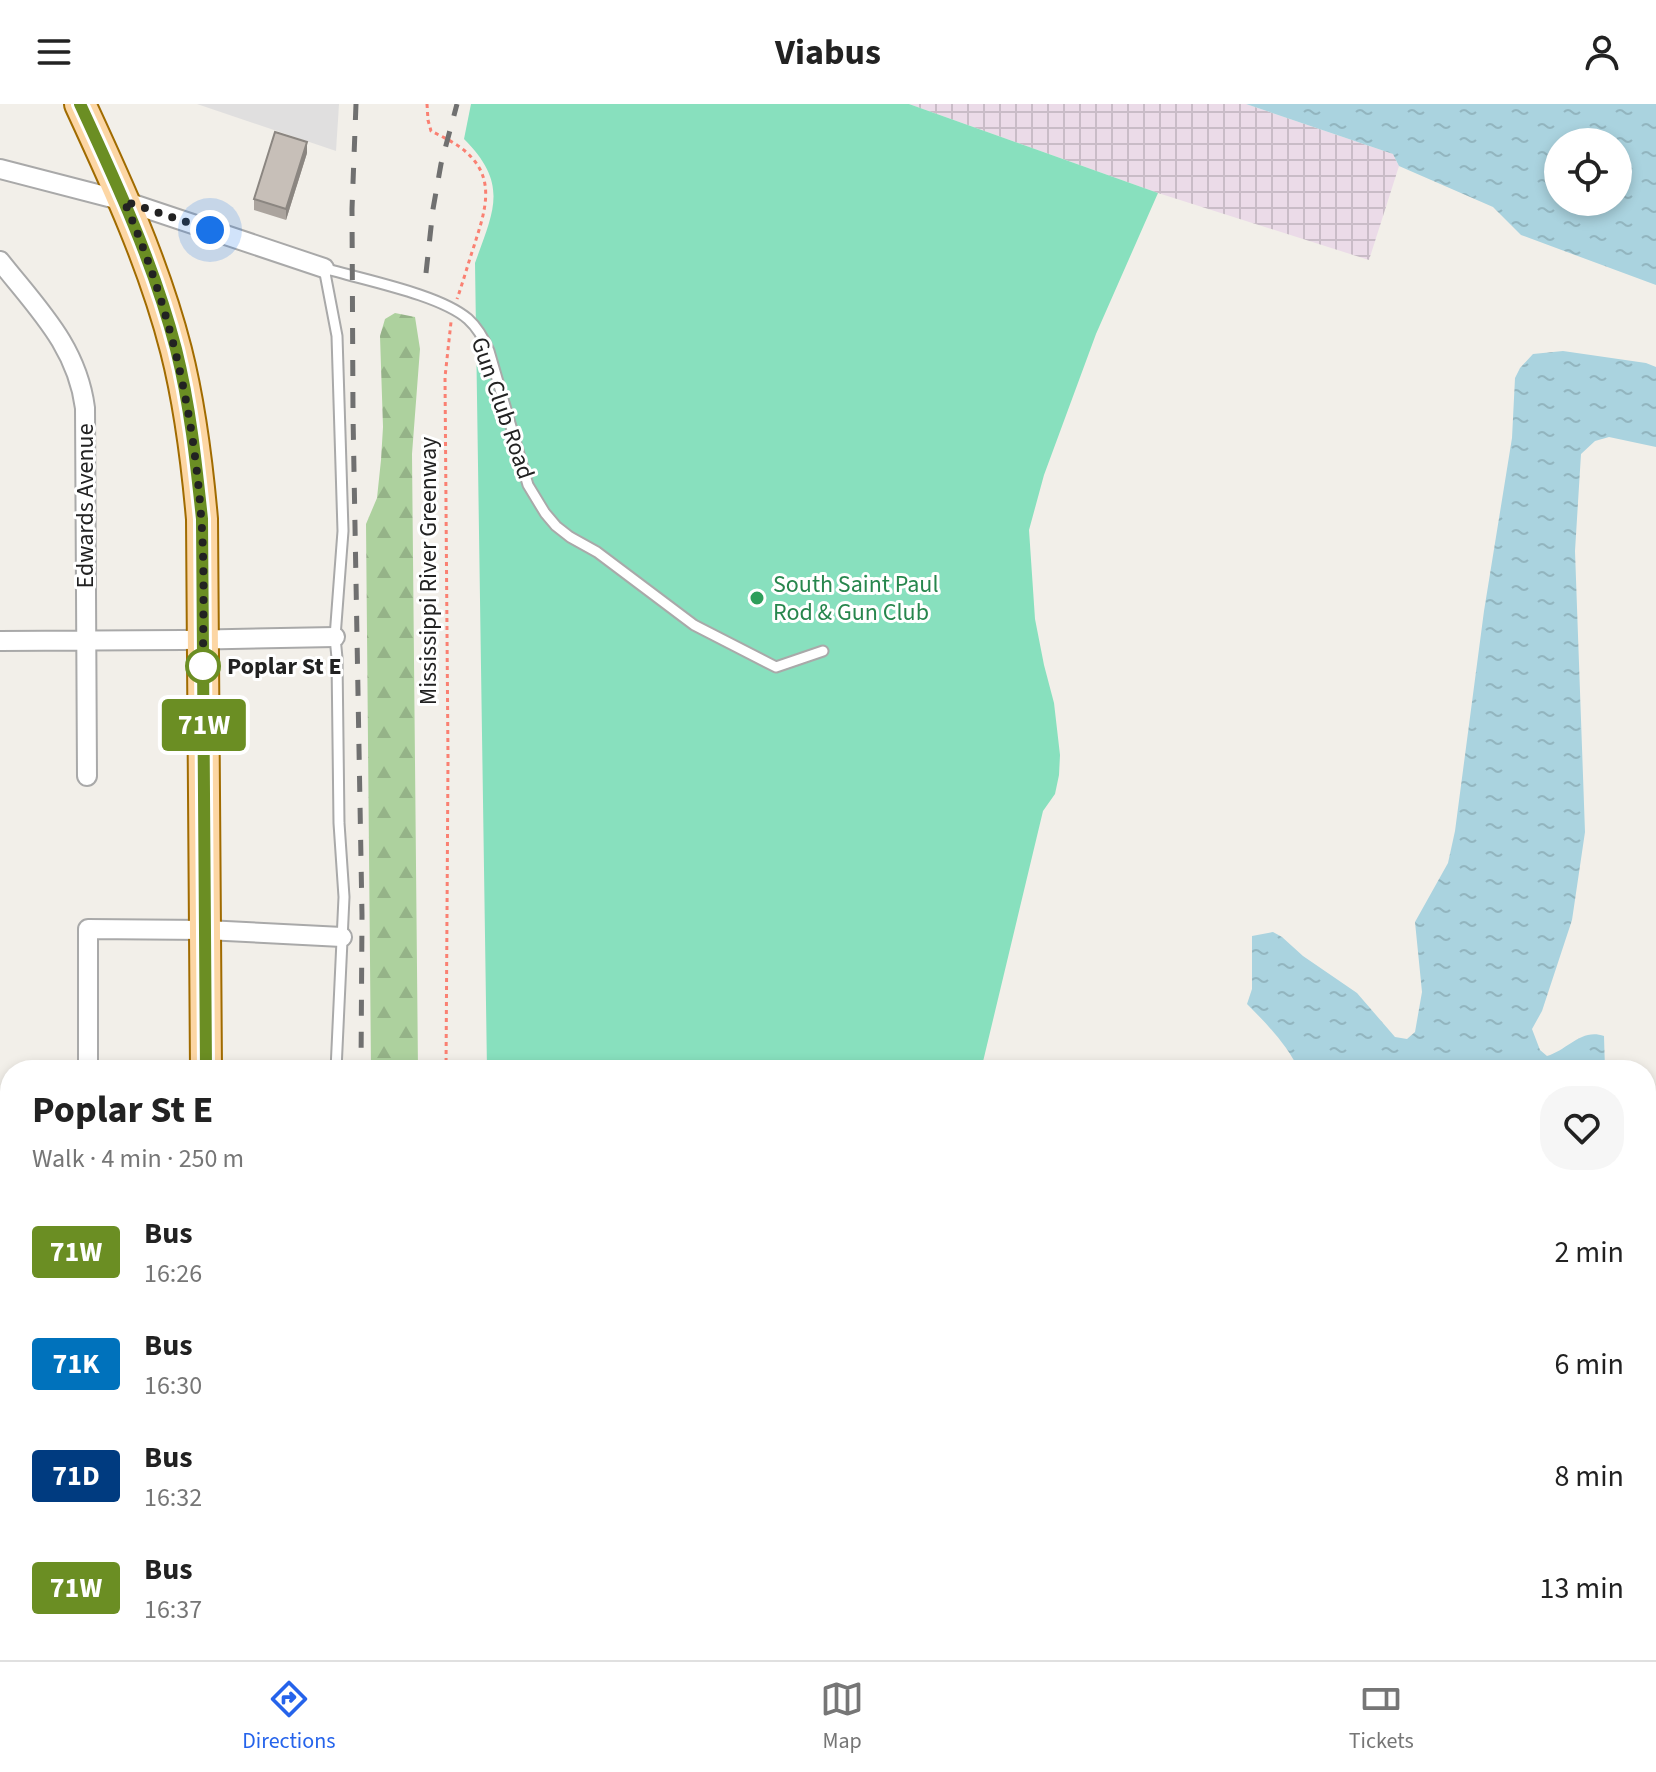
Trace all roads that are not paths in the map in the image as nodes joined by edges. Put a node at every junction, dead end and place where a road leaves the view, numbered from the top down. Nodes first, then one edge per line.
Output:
1 (80, 104) edge
2 (6, 170) edge
3 (124, 201) junction
4 (0, 261) edge
5 (324, 268) junction
6 (335, 637) junction
7 (203, 640) junction
8 (0, 641) edge
9 (86, 641) junction
10 (823, 651) dead end
11 (87, 776) dead end
12 (206, 930) junction
13 (342, 937) junction
14 (88, 1060) edge
15 (206, 1060) edge
16 (336, 1060) edge

1 - 3 main road
2 - 3 street
3 - 5 street
3 - 7 main road
4 - 9 street, Edwards Avenue
5 - 6 lane
5 - 10 lane, Gun Club Road
6 - 7 street
6 - 13 lane
7 - 9 street
7 - 12 main road
8 - 9 street
9 - 11 street, Edwards Avenue
12 - 13 street
12 - 14 street
12 - 15 main road
13 - 16 lane

